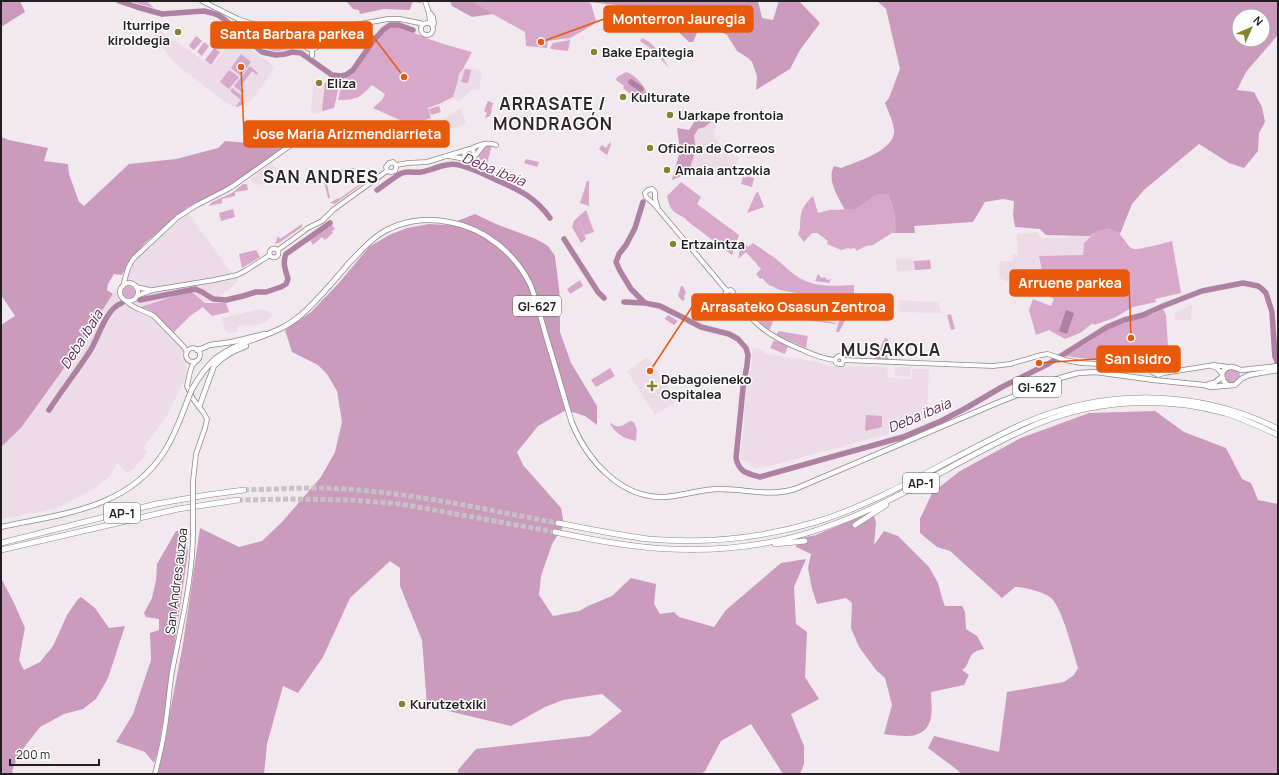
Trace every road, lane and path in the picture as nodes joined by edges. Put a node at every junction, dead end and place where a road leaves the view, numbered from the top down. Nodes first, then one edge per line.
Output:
1 (202, 1) edge
2 (425, 1) edge
3 (411, 22) junction
4 (424, 24) junction
5 (431, 24) junction
6 (421, 29) junction
7 (317, 40) junction
8 (306, 41) junction
9 (312, 50) junction
10 (312, 56) dead end
11 (305, 126) dead end
12 (485, 144) junction
13 (496, 145) dead end
14 (468, 149) junction
15 (448, 156) junction
16 (475, 156) junction
17 (466, 159) junction
18 (396, 165) junction
19 (388, 171) junction
20 (653, 199) dead end
21 (126, 273) junction
22 (132, 284) junction
23 (123, 286) junction
24 (136, 287) junction
25 (153, 290) junction
26 (136, 298) junction
27 (125, 300) junction
28 (139, 309) junction
29 (283, 328) junction
30 (174, 336) junction
31 (264, 337) junction
32 (194, 349) junction
33 (187, 352) junction
34 (187, 359) junction
35 (196, 361) junction
36 (1166, 365) junction
37 (1210, 366) junction
38 (1151, 367) junction
39 (1229, 367) junction
40 (1275, 368) edge
41 (1177, 370) junction
42 (1239, 370) junction
43 (190, 372) junction
44 (1164, 373) junction
45 (1222, 375) junction
46 (1241, 379) junction
47 (1204, 385) junction
48 (1228, 385) junction
49 (199, 407) junction
50 (1228, 409) junction
51 (1278, 425) edge
52 (1278, 429) edge
53 (1278, 435) edge
54 (244, 490) tunnel mouth
55 (896, 497) junction
56 (238, 500) tunnel mouth
57 (558, 524) tunnel mouth
58 (855, 525) dead end
59 (1, 526) edge
60 (556, 532) tunnel mouth
61 (806, 541) dead end
62 (1, 543) edge
63 (764, 543) junction
64 (1, 550) edge
65 (155, 774) edge

1 - 8 street
2 - 5 street
3 - 4 street
3 - 6 street
3 - 7 street
4 - 5 street
4 - 6 street
5 - 6 street
7 - 8 street
7 - 9 street
8 - 9 street
9 - 10 street
11 - 21 street
12 - 13 street
12 - 14 street
12 - 16 street
14 - 15 street
14 - 16 street
14 - 17 street
15 - 17 street
15 - 18 street
16 - 17 street
18 - 19 street
18 - 19 street
19 - 25 street
20 - 38 street
21 - 22 street
21 - 23 street
22 - 23 street
22 - 24 street
23 - 27 street
24 - 25 street
24 - 26 street
25 - 26 street
26 - 27 street
26 - 28 street
27 - 28 street
28 - 30 street
29 - 31 main road, GI-627
29 - 32 main road
29 - 47 main road, GI-627
30 - 32 street
30 - 33 street
31 - 49 main road
31 - 59 main road, GI-627, bridge
32 - 33 street
32 - 35 street, San Andres auzoa
33 - 34 street, San Andres auzoa
34 - 35 street
34 - 43 street, San Andres auzoa
35 - 43 street, San Andres auzoa
36 - 38 street
36 - 41 street
36 - 44 street
37 - 39 street
37 - 41 street
37 - 45 street
38 - 44 street
39 - 42 main road, GI-627
39 - 45 main road, GI-627
40 - 42 main road, GI-627
40 - 46 main road, GI-627
41 - 44 street
42 - 46 main road
43 - 49 street, San Andres auzoa
45 - 47 main road, GI-627
45 - 48 main road
46 - 48 main road, GI-627
47 - 48 main road, GI-627
49 - 65 street, San Andres auzoa, bridge
50 - 51 highway
50 - 52 highway, AP-1
50 - 57 highway, AP-1
53 - 55 highway, AP-1
54 - 62 highway, AP-1
55 - 58 highway
55 - 63 highway, AP-1
56 - 64 highway, AP-1
60 - 63 highway, AP-1
61 - 63 highway

